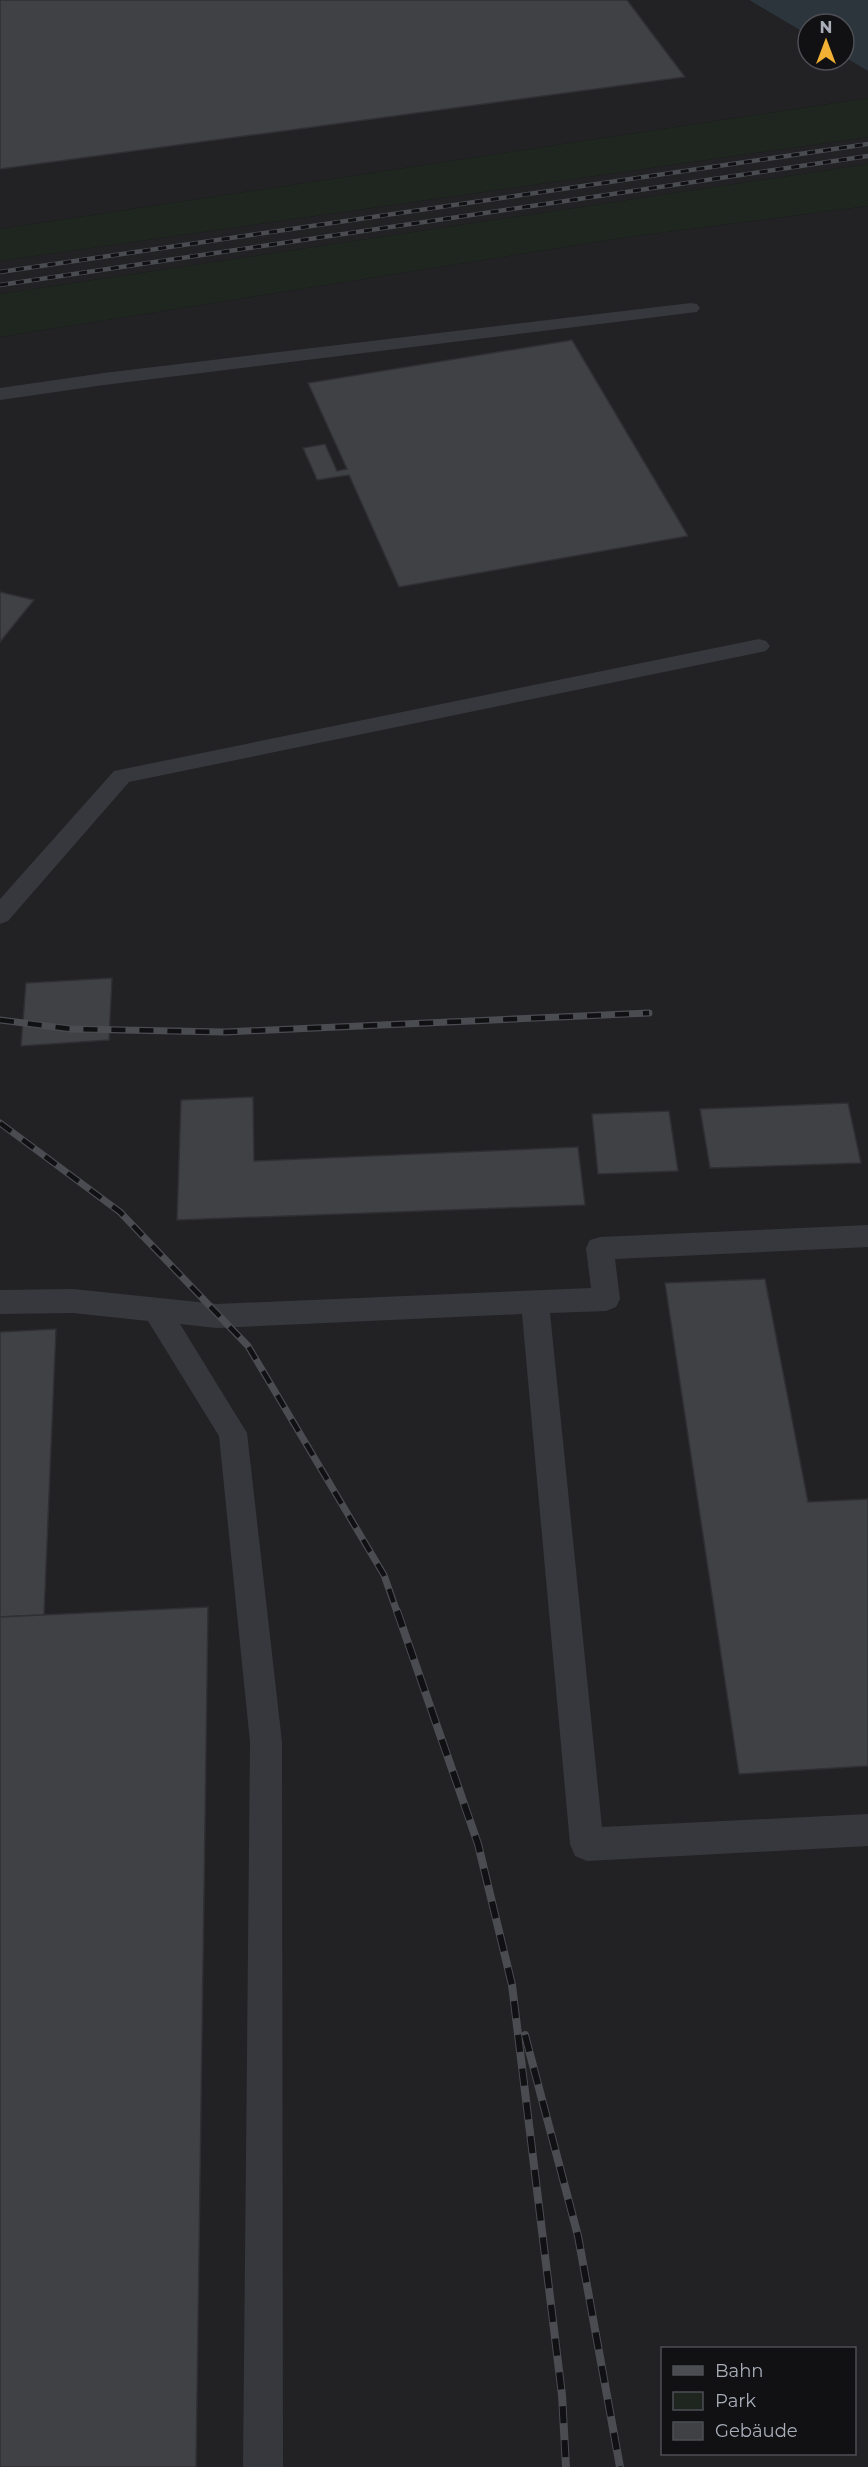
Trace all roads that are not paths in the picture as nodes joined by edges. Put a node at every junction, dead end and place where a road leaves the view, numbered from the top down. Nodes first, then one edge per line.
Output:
1 (691, 308) dead end
2 (0, 394) edge
3 (759, 646) dead end
4 (0, 915) edge
5 (868, 1236) edge
6 (0, 1302) edge
7 (535, 1302) junction
8 (156, 1309) junction
9 (868, 1830) edge
10 (263, 2467) edge

1 - 2 lane
3 - 4 lane
5 - 7 lane
6 - 8 lane
7 - 8 lane
7 - 9 lane
8 - 10 lane

